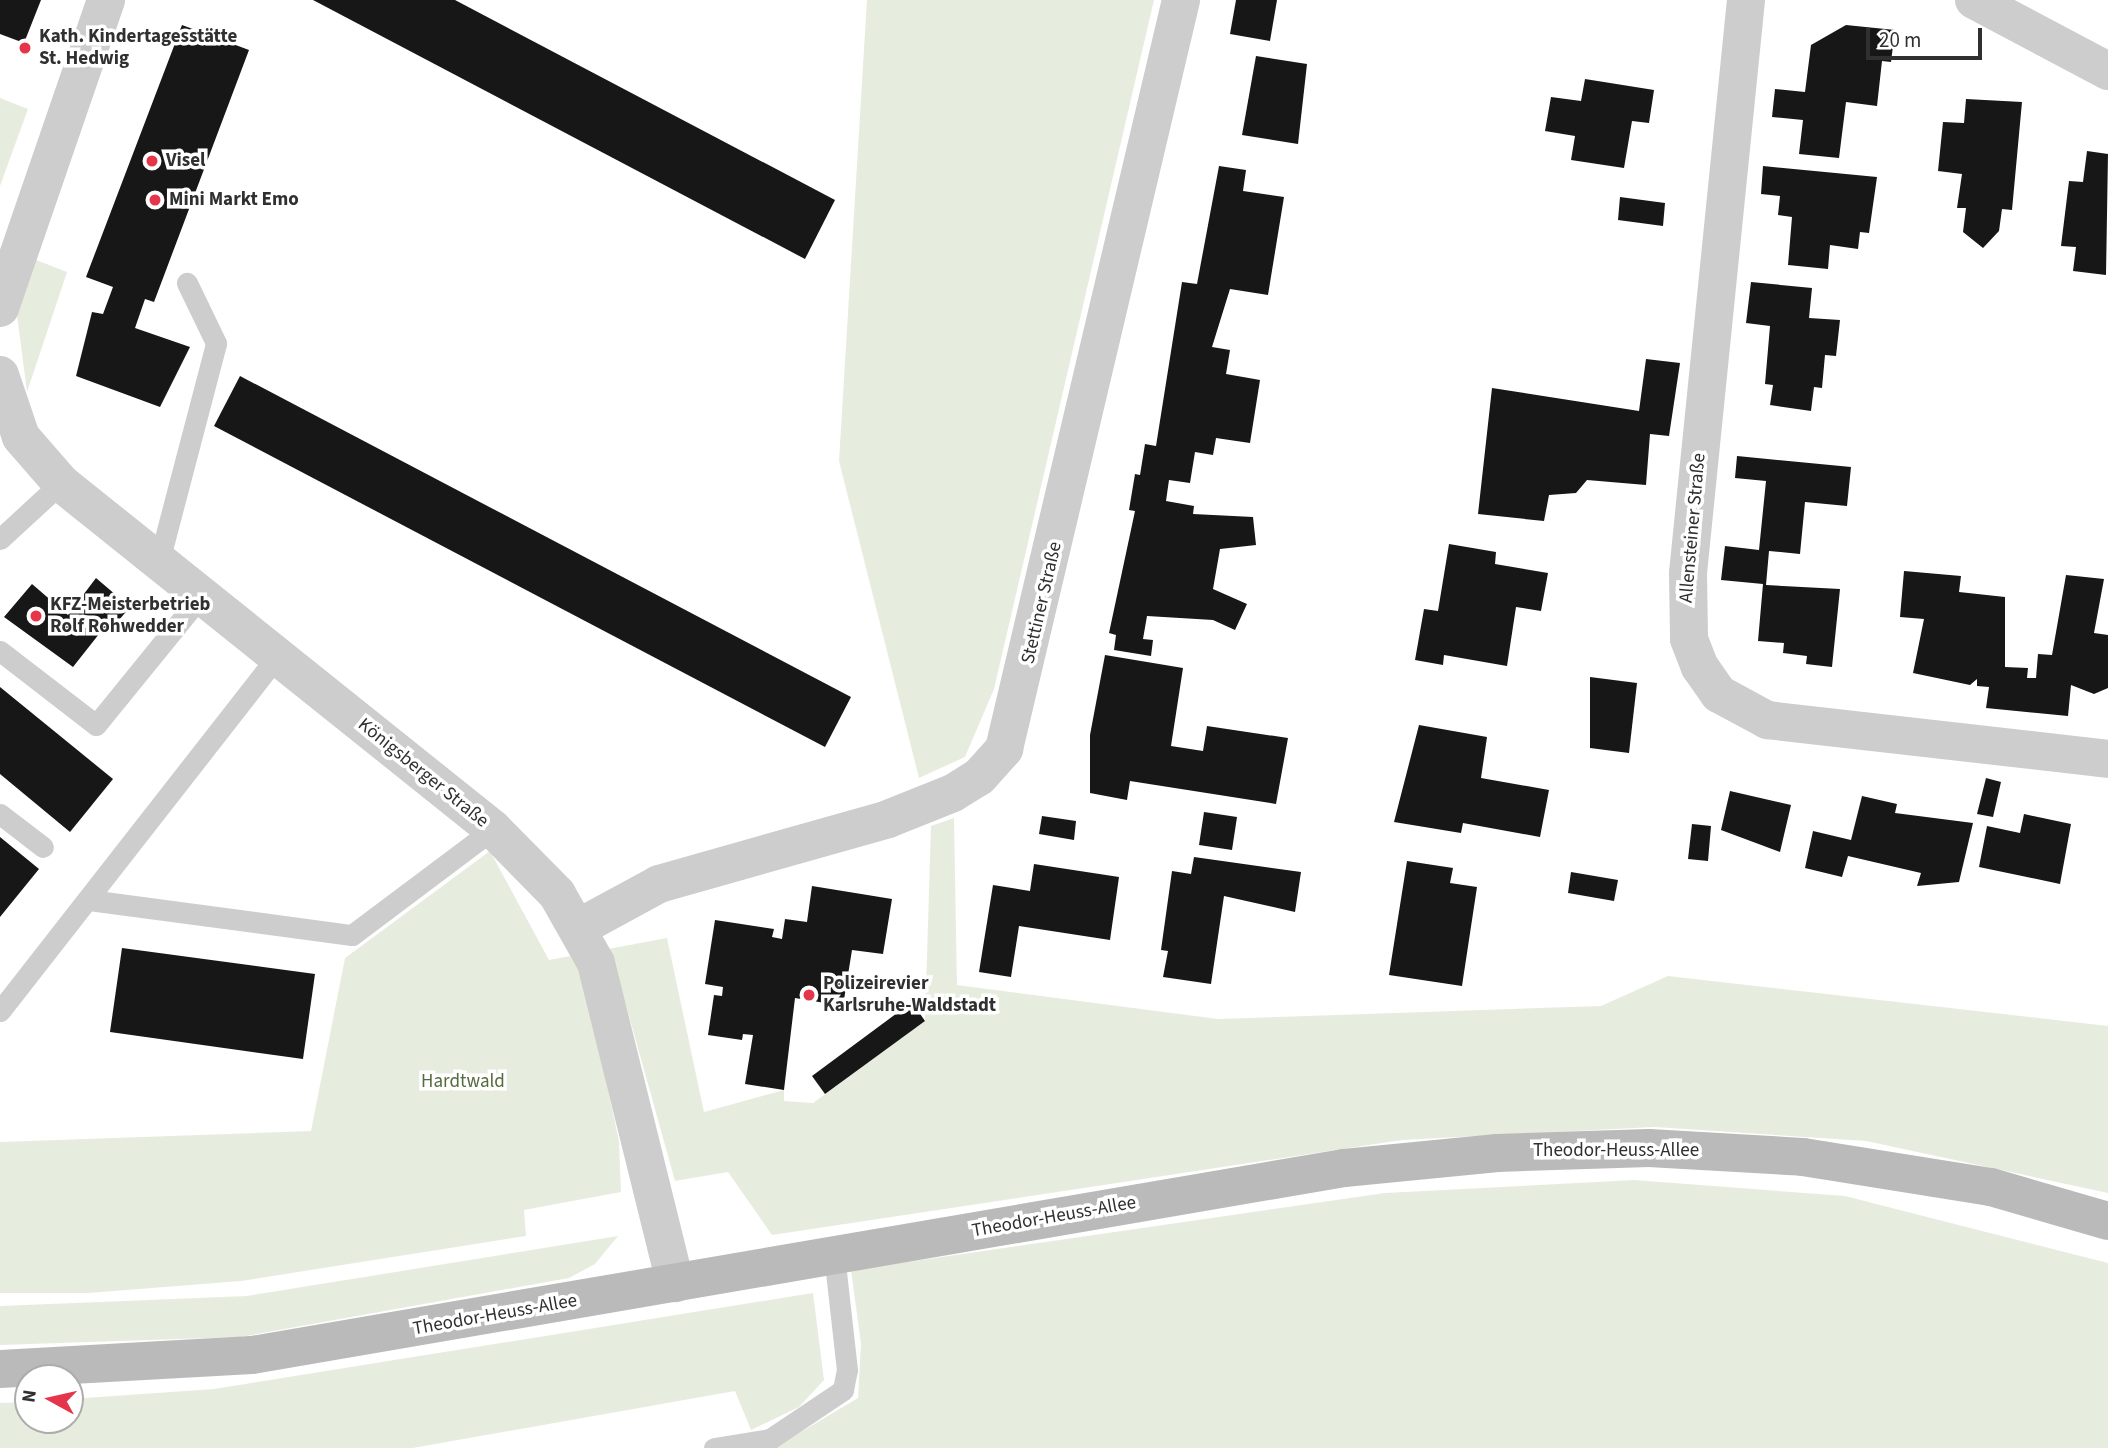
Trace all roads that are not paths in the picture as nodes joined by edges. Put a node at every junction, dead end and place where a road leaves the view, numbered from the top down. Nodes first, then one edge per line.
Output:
1 (106, 0) edge
2 (1181, 0) edge
3 (1746, 0) edge
4 (1973, 0) edge
5 (2108, 71) edge
6 (187, 283) dead end
7 (0, 308) edge
8 (0, 375) edge
9 (61, 483) junction
10 (0, 539) edge
11 (159, 561) junction
12 (201, 596) junction
13 (0, 651) edge
14 (277, 656) junction
15 (2108, 759) edge
16 (0, 814) edge
17 (493, 829) junction
18 (43, 847) dead end
19 (89, 900) junction
20 (578, 928) junction
21 (0, 1011) edge
22 (2108, 1221) edge
23 (834, 1255) junction
24 (675, 1283) junction
25 (0, 1369) edge
26 (714, 1448) edge

1 - 7 street
2 - 20 street, Stettiner Straße
3 - 15 street, Allensteiner Straße
4 - 5 street
6 - 11 lane
8 - 9 street, Königsberger Straße
9 - 10 lane
9 - 11 street, Königsberger Straße
11 - 12 street, Königsberger Straße
12 - 13 lane
12 - 14 street, Königsberger Straße
14 - 17 street, Königsberger Straße
14 - 19 lane
16 - 18 lane
17 - 19 lane
17 - 20 street, Königsberger Straße
19 - 21 lane
20 - 24 street, Königsberger Straße
22 - 23 main road, Theodor-Heuss-Allee
23 - 24 main road, Theodor-Heuss-Allee
23 - 26 lane
24 - 25 main road, Theodor-Heuss-Allee

